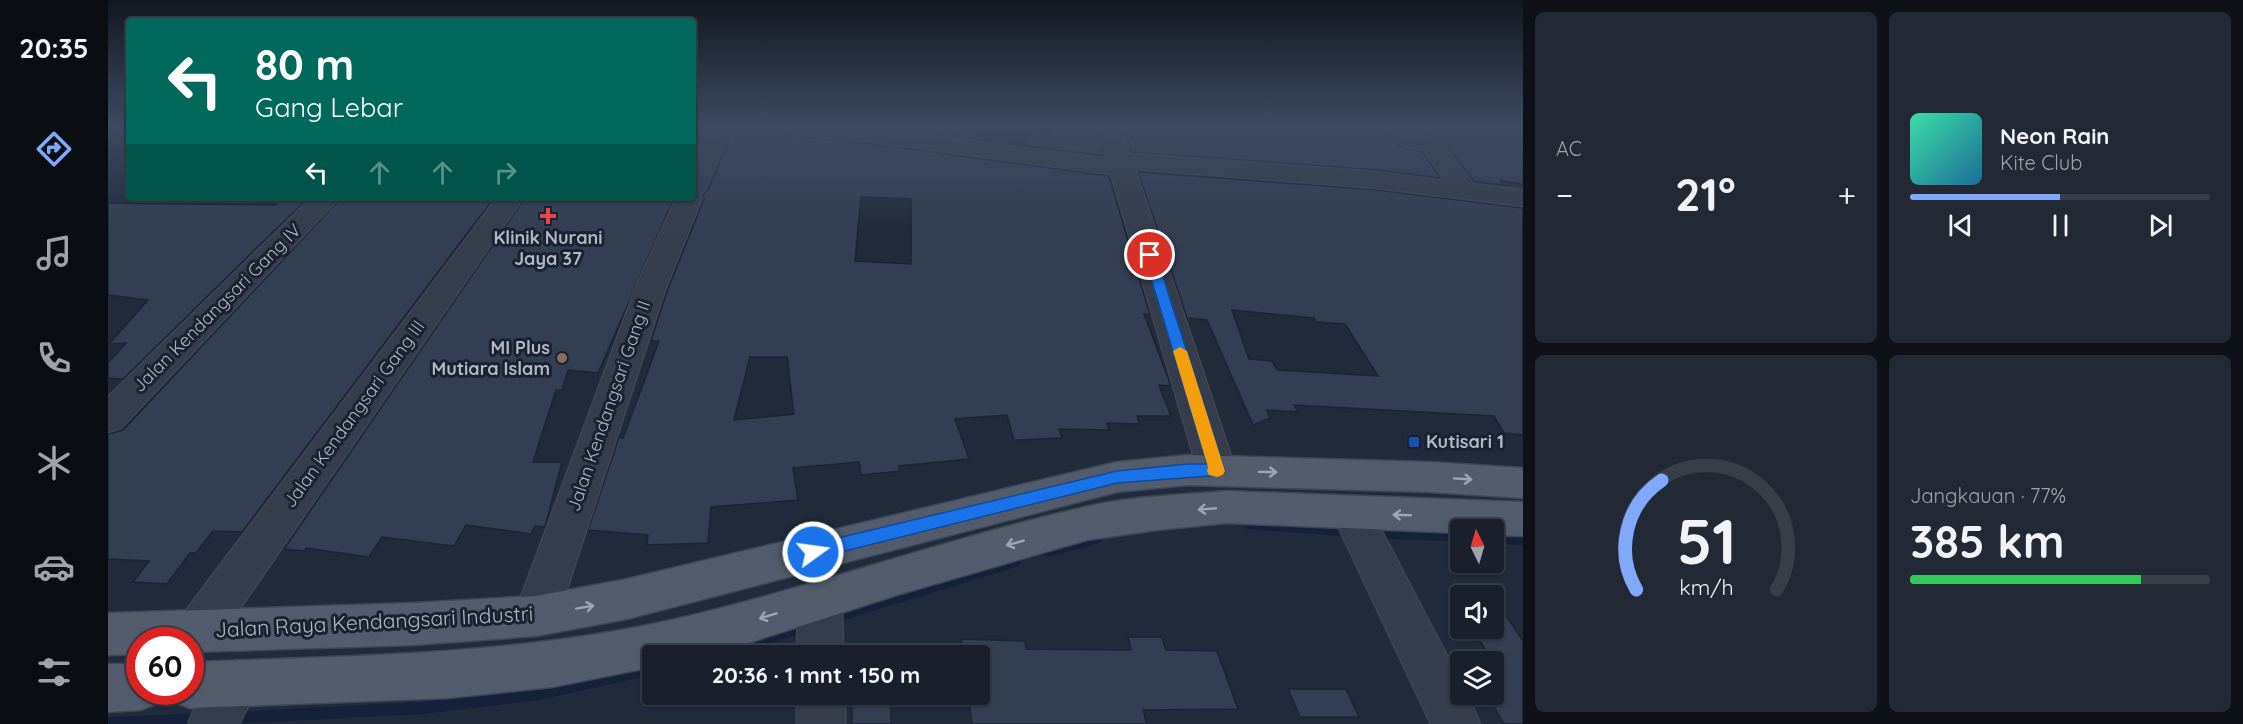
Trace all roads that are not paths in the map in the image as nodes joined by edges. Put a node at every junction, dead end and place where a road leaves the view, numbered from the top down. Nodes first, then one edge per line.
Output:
1 (705, 161) edge
2 (1094, 161) edge
3 (1121, 161) edge
4 (1443, 161) edge
5 (1122, 164) junction
6 (696, 182) edge
7 (1465, 191) junction
8 (1523, 198) edge
9 (323, 201) edge
10 (508, 201) edge
11 (688, 201) edge
12 (108, 419) edge
13 (1217, 471) junction
14 (1523, 483) edge
15 (1523, 519) edge
16 (1356, 520) junction
17 (536, 616) junction
18 (820, 623) edge
19 (201, 627) edge
20 (204, 631) edge
21 (126, 633) edge
22 (108, 634) edge
23 (126, 687) edge
24 (108, 688) edge
25 (214, 700) edge
26 (1456, 724) edge

1 - 6 street
2 - 5 street
3 - 5 street
4 - 7 street
5 - 7 street
5 - 13 street
7 - 8 street
9 - 12 street, Jalan Kendangsari Gang IV
10 - 19 street, Jalan Kendangsari Gang III
11 - 17 street, Jalan Kendangsari Gang II
13 -> 14 main road, Jalan Raya Kendangsari Industri
17 -> 13 main road, Jalan Raya Kendangsari Industri
15 -> 16 main road
16 -> 18 main road
16 - 26 street
17 - 20 main road, Jalan Raya Kendangsari Industri
18 -> 25 main road
21 - 22 main road, Jalan Raya Kendangsari Industri
23 - 24 main road

